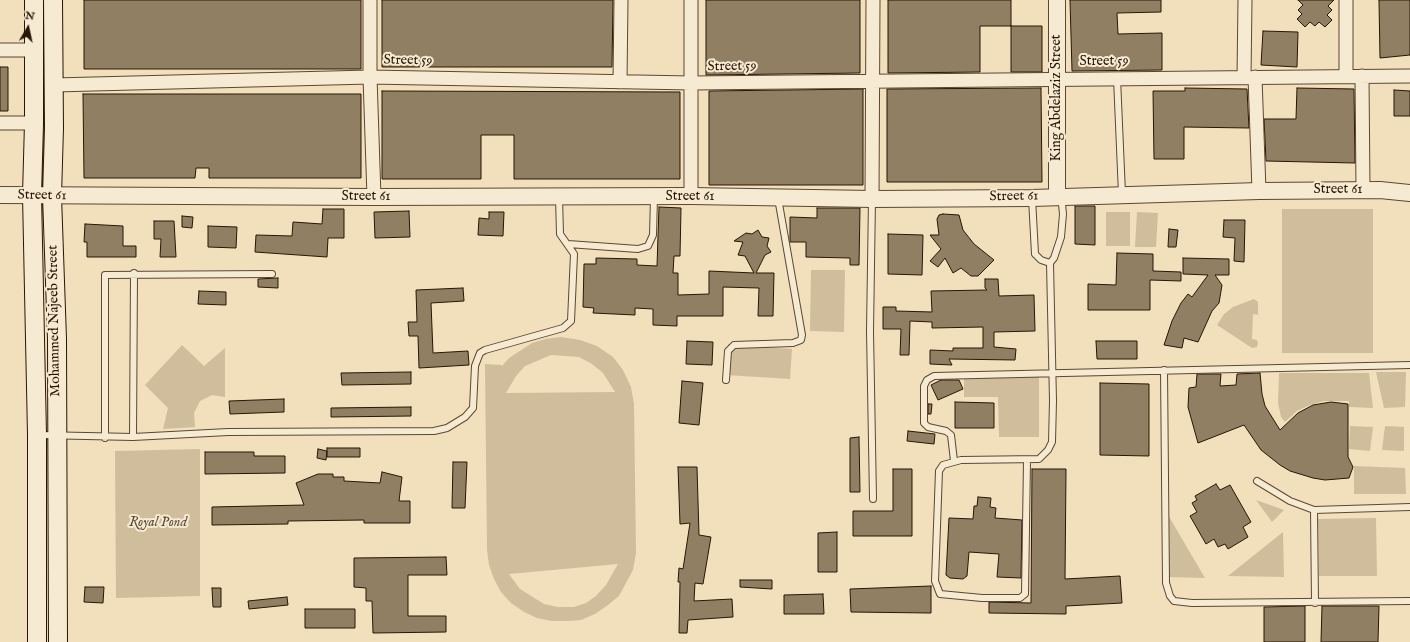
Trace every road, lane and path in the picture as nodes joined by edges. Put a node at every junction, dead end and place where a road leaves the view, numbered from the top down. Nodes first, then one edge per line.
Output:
1 (34, 0) edge
2 (53, 0) edge
3 (370, 0) edge
4 (621, 0) edge
5 (691, 0) edge
6 (874, 0) edge
7 (1057, 0) edge
8 (1245, 0) edge
9 (1346, 0) edge
10 (0, 50) edge
11 (33, 50) junction
12 (1346, 76) junction
13 (1362, 76) junction
14 (1410, 76) edge
15 (370, 77) junction
16 (1250, 77) junction
17 (1117, 78) junction
18 (1057, 79) junction
19 (873, 81) junction
20 (620, 82) junction
21 (691, 83) junction
22 (54, 85) junction
23 (0, 123) edge
24 (34, 123) junction
25 (1410, 181) edge
26 (1363, 190) junction
27 (1380, 190) junction
28 (1259, 191) junction
29 (1410, 193) edge
30 (1122, 194) junction
31 (0, 195) edge
32 (32, 195) junction
33 (52, 196) junction
34 (654, 196) junction
35 (691, 196) junction
36 (1057, 196) junction
37 (374, 197) junction
38 (559, 197) junction
39 (778, 198) junction
40 (1032, 198) junction
41 (872, 199) junction
42 (568, 244) junction
43 (1050, 263) junction
44 (134, 274) junction
45 (272, 274) dead end
46 (1410, 365) edge
47 (1164, 370) junction
48 (1052, 374) junction
49 (726, 380) dead end
50 (37, 435) junction
51 (57, 436) junction
52 (133, 437) junction
53 (105, 438) junction
54 (1027, 460) junction
55 (954, 461) junction
56 (1256, 481) dead end
57 (873, 499) dead end
58 (1410, 507) edge
59 (1314, 510) junction
60 (1410, 601) edge
61 (37, 602) junction
62 (1315, 603) junction
63 (59, 605) junction
64 (37, 642) edge
65 (58, 642) edge

1 - 11 main road, Mohammed Najeeb Street
2 - 22 main road, Mohammed Najeeb Street
3 - 15 street
4 - 20 street
5 - 21 street
6 - 19 street
7 - 18 street, King Abdelaziz Street
8 - 16 street
9 - 12 street
10 - 11 street
11 - 24 main road, Mohammed Najeeb Street
12 - 13 street, Street 59
12 - 16 street, Street 59
13 - 14 street, Street 59
13 - 26 street
15 - 20 street, Street 59
15 - 22 street, Street 59
15 - 37 street
16 - 17 street, Street 59
16 - 28 street
17 - 18 street, Street 59
17 - 30 lane
18 - 19 street, Street 59
18 - 36 street, King Abdelaziz Street
19 - 21 street, Street 59
19 - 41 street
20 - 21 street, Street 59
21 - 35 street
22 - 33 main road, Mohammed Najeeb Street
23 - 24 street
24 - 32 main road, Mohammed Najeeb Street
25 - 27 street
26 - 27 street, Street 61
26 - 28 street, Street 61
27 - 29 street
28 - 30 street, Street 61
30 - 36 street, Street 61
31 - 32 street, Street 61
32 - 33 street, Street 61
32 - 50 main road, Mohammed Najeeb Street
33 - 37 street, Street 61
33 - 51 main road, Mohammed Najeeb Street
34 - 35 street, Street 61
34 - 38 street, Street 61
34 - 42 lane
35 - 39 street, Street 61
36 - 40 street, Street 61
36 - 43 lane
37 - 38 street, Street 61
38 - 42 lane
39 - 41 street, Street 61
39 - 49 lane
40 - 41 street, Street 61
40 - 43 lane
41 - 57 lane
42 - 52 lane
43 - 48 lane
44 - 45 lane
44 - 52 lane
44 - 53 lane
46 - 47 lane
47 - 48 lane
47 - 62 lane
48 - 54 lane
48 - 55 lane
50 - 51 lane
50 - 61 main road, Mohammed Najeeb Street
51 - 53 lane
51 - 63 main road, Mohammed Najeeb Street
52 - 53 lane
54 - 55 lane
54 - 55 lane
56 - 59 lane
58 - 59 lane
59 - 62 lane
60 - 62 lane
61 - 63 main road
61 - 64 main road, Mohammed Najeeb Street
63 - 65 main road, Mohammed Najeeb Street

